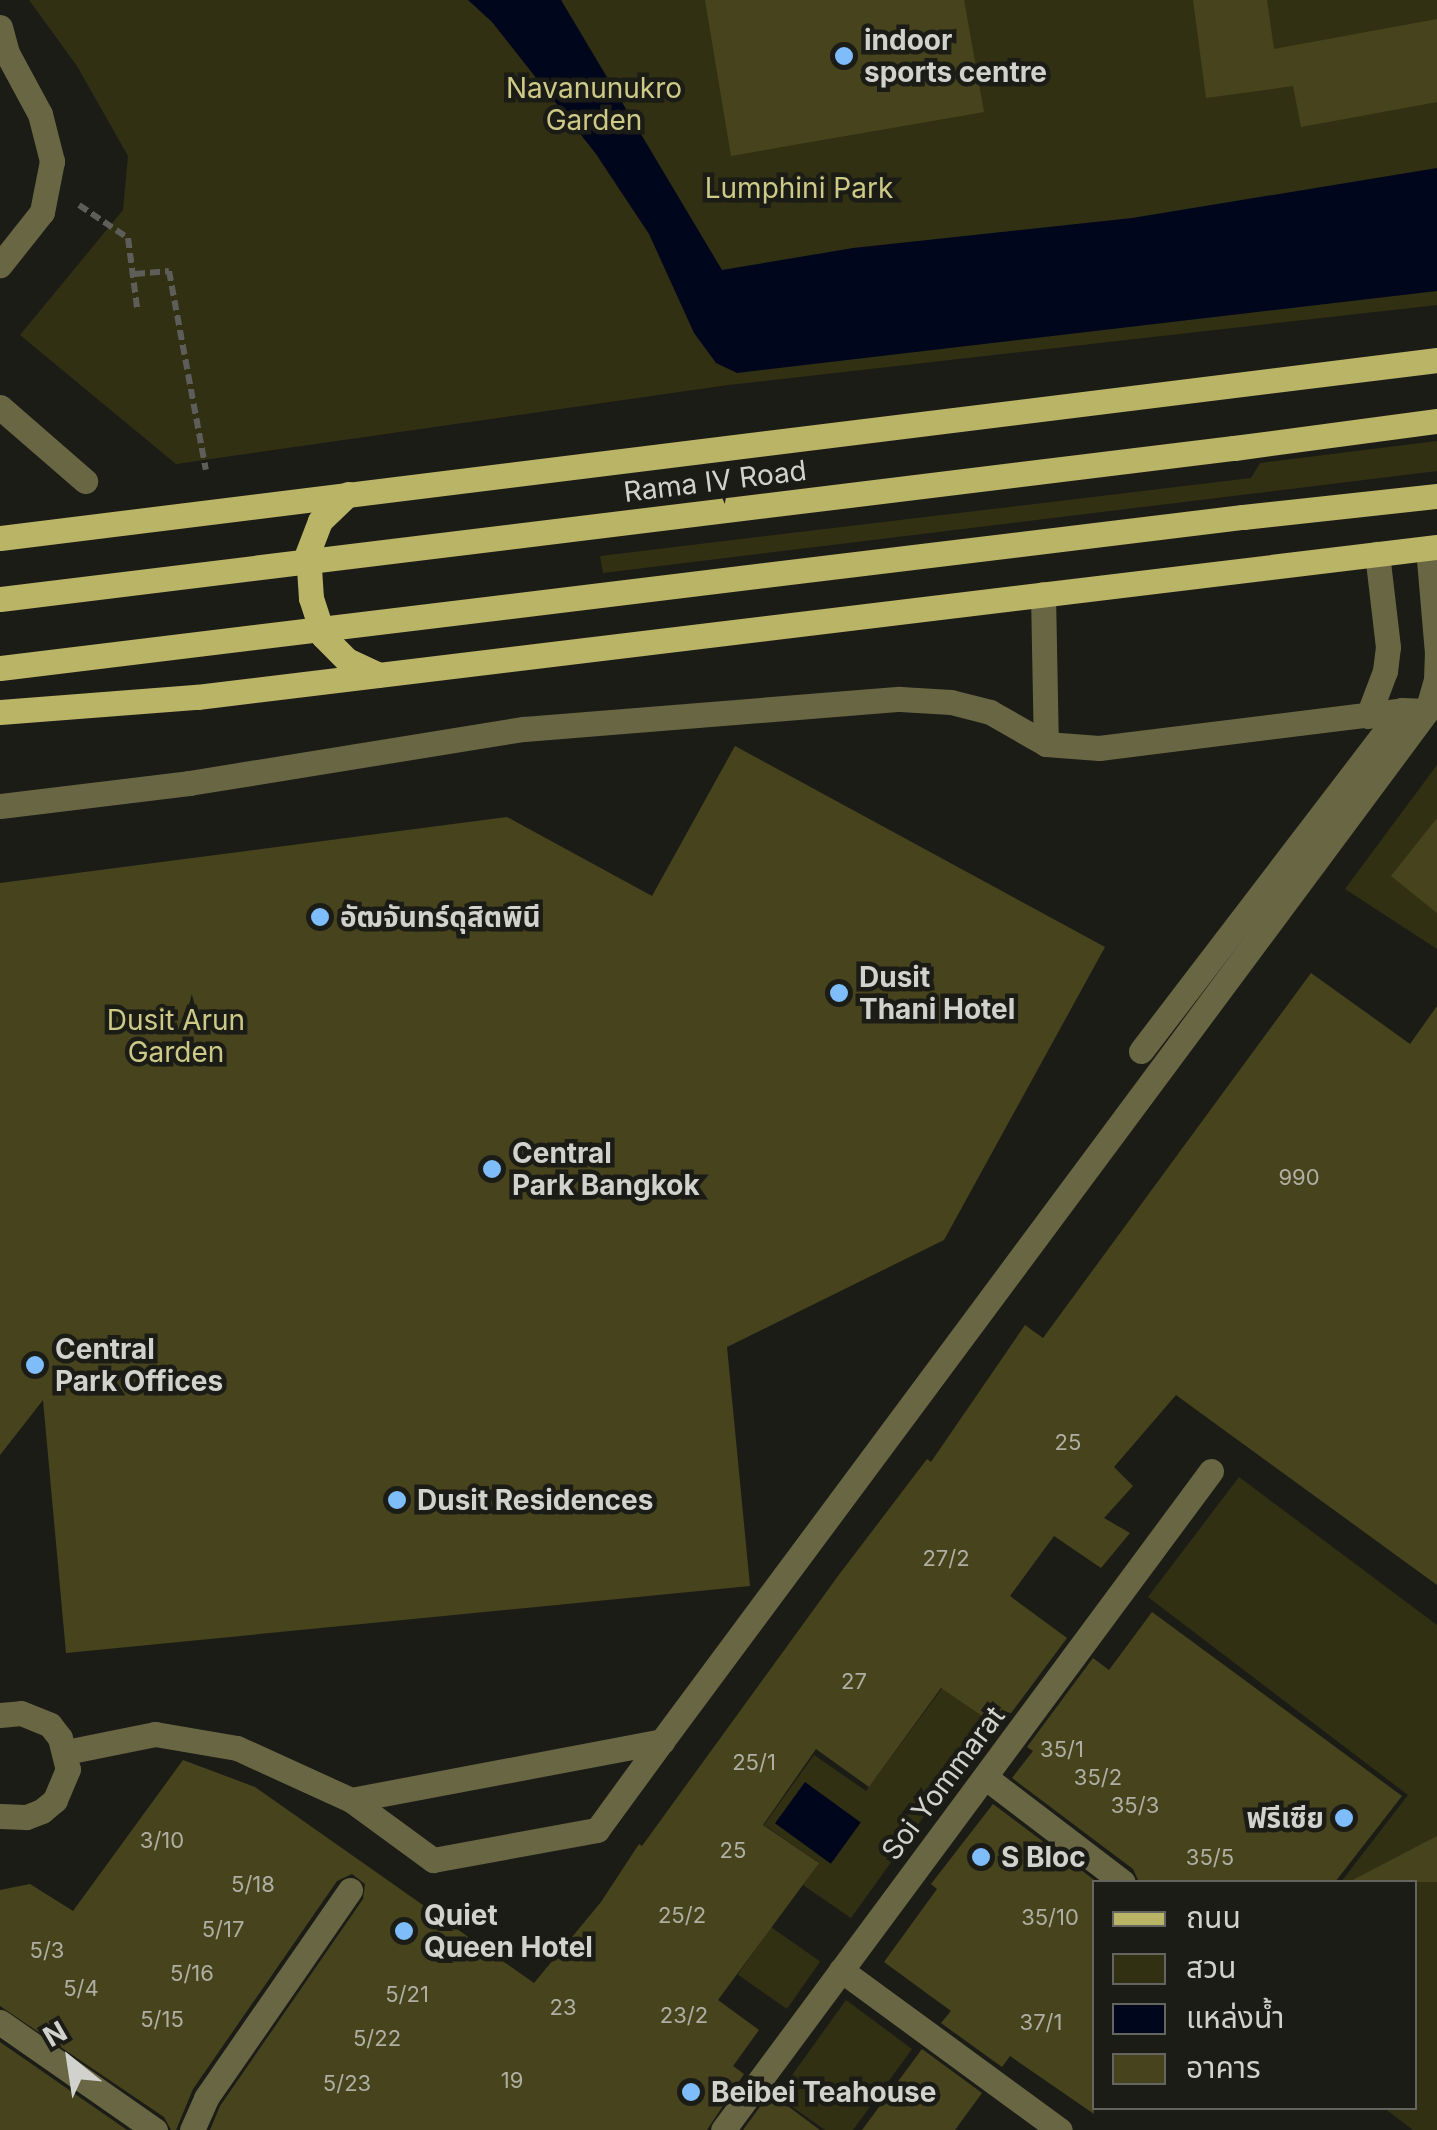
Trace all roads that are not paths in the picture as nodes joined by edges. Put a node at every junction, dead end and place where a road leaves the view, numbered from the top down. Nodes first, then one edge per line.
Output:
1 (0, 27) edge
2 (0, 265) edge
3 (1437, 360) edge
4 (0, 407) edge
5 (1437, 421) edge
6 (85, 481) dead end
7 (348, 494) junction
8 (1437, 496) edge
9 (0, 538) edge
10 (1432, 548) edge
11 (1377, 554) junction
12 (1043, 594) junction
13 (0, 599) edge
14 (0, 668) edge
15 (378, 675) junction
16 (1414, 710) junction
17 (0, 712) edge
18 (1368, 716) junction
19 (1046, 744) junction
20 (0, 806) edge
21 (1141, 1051) dead end
22 (1212, 1471) dead end
23 (0, 1716) edge
24 (662, 1741) junction
25 (66, 1752) junction
26 (985, 1777) junction
27 (351, 1800) junction
28 (0, 1816) edge
29 (1121, 1880) edge
30 (350, 1890) dead end
31 (841, 1970) junction
32 (0, 2022) edge
33 (155, 2130) edge
34 (192, 2130) edge
35 (723, 2130) edge
36 (1060, 2130) edge

1 - 2 street
3 - 7 main road, Rama IV Road
4 - 6 street
5 - 13 main road, Rama IV Road, bridge
7 - 9 main road, Rama IV Road
7 - 15 main road
8 - 14 main road, bridge
10 - 11 main road
10 - 16 street
11 - 12 main road
11 - 18 street
12 - 15 main road
12 - 19 street
15 - 17 main road
16 - 18 street
16 - 21 street
16 - 24 street
18 - 19 street
19 - 20 street
22 - 26 street, Soi Yommarat
23 - 25 street
24 - 27 street
24 - 27 street
25 - 27 street
25 - 28 street
26 - 29 street
26 - 31 street, Soi Yommarat
30 - 34 street
31 - 35 street, Soi Yommarat
31 - 36 street
32 - 33 street

